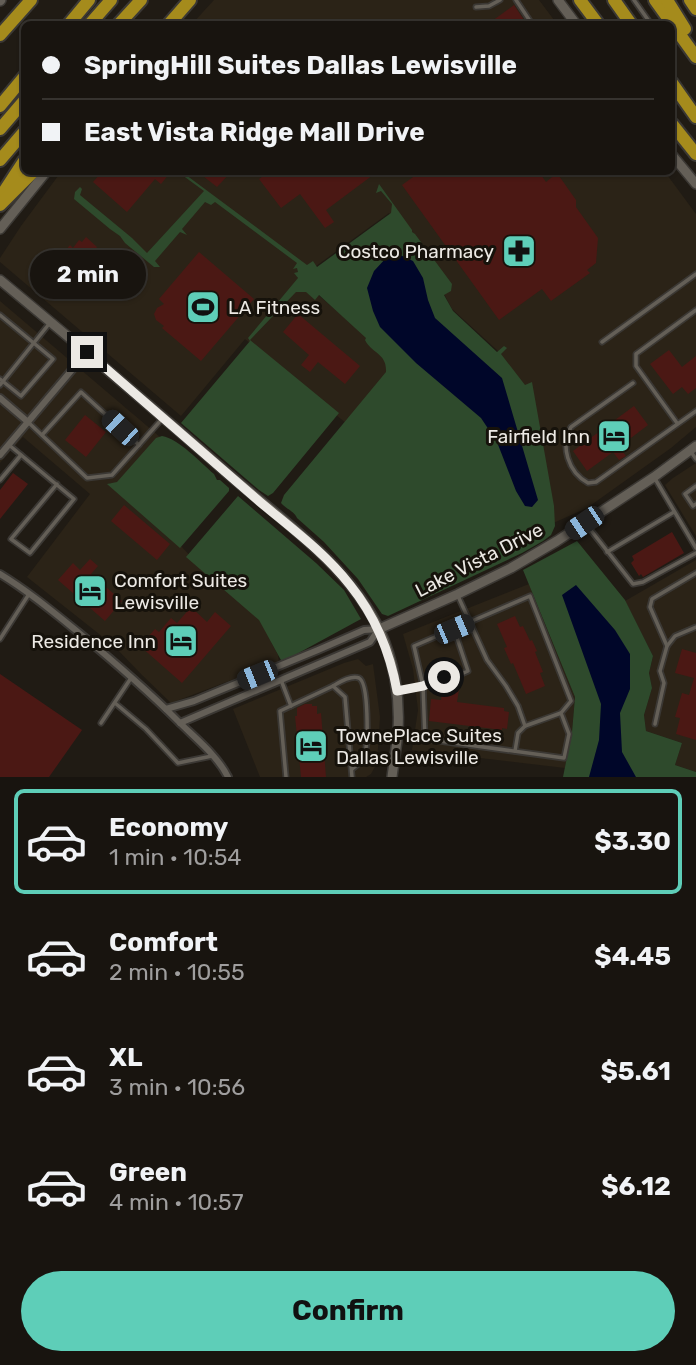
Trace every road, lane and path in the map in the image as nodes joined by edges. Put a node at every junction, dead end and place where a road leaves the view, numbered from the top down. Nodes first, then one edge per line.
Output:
1 (31, 0) edge
2 (89, 0) edge
3 (111, 0) edge
4 (141, 0) edge
5 (192, 0) edge
6 (500, 0) edge
7 (516, 0) edge
8 (558, 0) edge
9 (580, 0) edge
10 (614, 0) edge
11 (634, 0) edge
12 (655, 0) edge
13 (667, 0) edge
14 (690, 0) edge
15 (476, 7) dead end
16 (696, 9) edge
17 (72, 21) edge
18 (93, 21) edge
19 (122, 21) edge
20 (174, 21) edge
21 (530, 21) edge
22 (574, 21) edge
23 (596, 21) edge
24 (629, 21) edge
25 (649, 21) edge
26 (670, 21) edge
27 (675, 28) edge
28 (0, 35) edge
29 (696, 47) edge
30 (696, 57) edge
31 (21, 81) edge
32 (675, 87) edge
33 (21, 105) edge
34 (0, 106) edge
35 (696, 117) edge
36 (675, 128) edge
37 (0, 130) edge
38 (21, 136) edge
39 (696, 154) edge
40 (675, 159) edge
41 (0, 160) edge
42 (21, 166) edge
43 (30, 175) edge
44 (45, 175) edge
45 (696, 184) edge
46 (0, 197) edge
47 (0, 205) edge
48 (0, 229) edge
49 (696, 274) edge
50 (0, 280) edge
51 (696, 310) edge
52 (0, 315) edge
53 (51, 322) junction
54 (602, 342) dead end
55 (34, 343) junction
56 (87, 352) junction
57 (1, 382) edge
58 (633, 383) dead end
59 (0, 398) edge
60 (696, 411) edge
61 (163, 418) junction
62 (28, 422) junction
63 (677, 423) junction
64 (42, 435) junction
65 (9, 445) junction
66 (139, 445) junction
67 (693, 448) edge
68 (0, 455) edge
69 (21, 455) junction
70 (696, 460) edge
71 (654, 477) junction
72 (0, 480) edge
73 (57, 484) junction
74 (696, 486) edge
75 (696, 504) edge
76 (675, 512) junction
77 (584, 523) junction
78 (696, 550) edge
79 (607, 552) junction
80 (696, 573) edge
81 (0, 574) edge
82 (30, 593) junction
83 (457, 594) junction
84 (470, 622) junction
85 (696, 627) edge
86 (379, 629) junction
87 (454, 629) junction
88 (0, 639) edge
89 (667, 646) junction
90 (132, 677) junction
91 (281, 680) junction
92 (333, 686) junction
93 (423, 686) junction
94 (397, 691) junction
95 (115, 703) junction
96 (291, 706) junction
97 (166, 709) junction
98 (561, 713) junction
99 (101, 723) dead end
100 (180, 723) junction
101 (655, 724) dead end
102 (525, 726) junction
103 (515, 751) junction
104 (212, 756) junction
105 (352, 769) junction
106 (228, 777) edge
107 (286, 777) edge
108 (352, 777) edge
109 (392, 777) edge

1 - 28 highway
2 - 17 highway
3 - 18 highway
4 - 19 highway
5 - 20 highway
6 - 15 lane
7 - 21 lane
8 - 22 main road
9 - 23 highway
10 - 24 highway
11 - 25 lane
12 - 26 highway
13 - 29 highway
14 - 16 highway
27 - 30 highway
31 - 34 highway
32 - 35 highway
33 - 37 highway
36 - 39 highway
38 - 41 highway
40 - 45 main road
42 - 46 highway
43 - 47 highway
44 - 48 main road
49 - 54 lane
50 - 53 main road
51 - 63 lane
52 - 55 lane
53 - 55 lane
53 - 56 main road
55 - 57 lane
55 - 57 lane
56 - 61 main road
56 - 62 street
58 - 63 lane
59 - 62 street
60 - 63 lane
61 - 66 lane
61 - 86 main road
62 - 64 lane
62 - 65 street
64 - 66 lane
64 - 66 lane
65 - 68 street
65 - 69 lane
67 - 70 lane
67 - 71 main road, Lake Vista Drive
69 - 72 lane
69 - 73 lane
71 - 76 lane
71 - 77 main road, Lake Vista Drive
73 - 73 lane
74 - 75 lane
76 - 78 lane
76 - 79 lane
77 - 79 lane
77 - 83 main road, Lake Vista Drive
78 - 79 lane
80 - 89 lane
81 - 82 street
82 - 88 lane
82 - 90 street
83 - 84 lane
83 - 86 main road, Lake Vista Drive
84 - 87 lane
84 - 98 lane
84 - 102 lane
85 - 89 lane
86 - 91 street, Lake Vista Drive
86 - 94 main road
86 - 97 street, Lake Vista Drive
87 - 93 lane
87 - 93 lane
89 - 101 lane
90 - 95 lane
90 - 97 street
91 - 96 lane
91 - 100 street, Lake Vista Drive
92 - 96 lane
92 - 105 lane
92 - 105 lane
93 - 94 lane
93 - 103 lane
94 - 109 main road
95 - 99 lane
95 - 104 lane
96 - 107 lane
97 - 100 street
98 - 102 lane
98 - 103 lane
100 - 104 street
102 - 103 lane
104 - 106 street
105 - 108 lane

